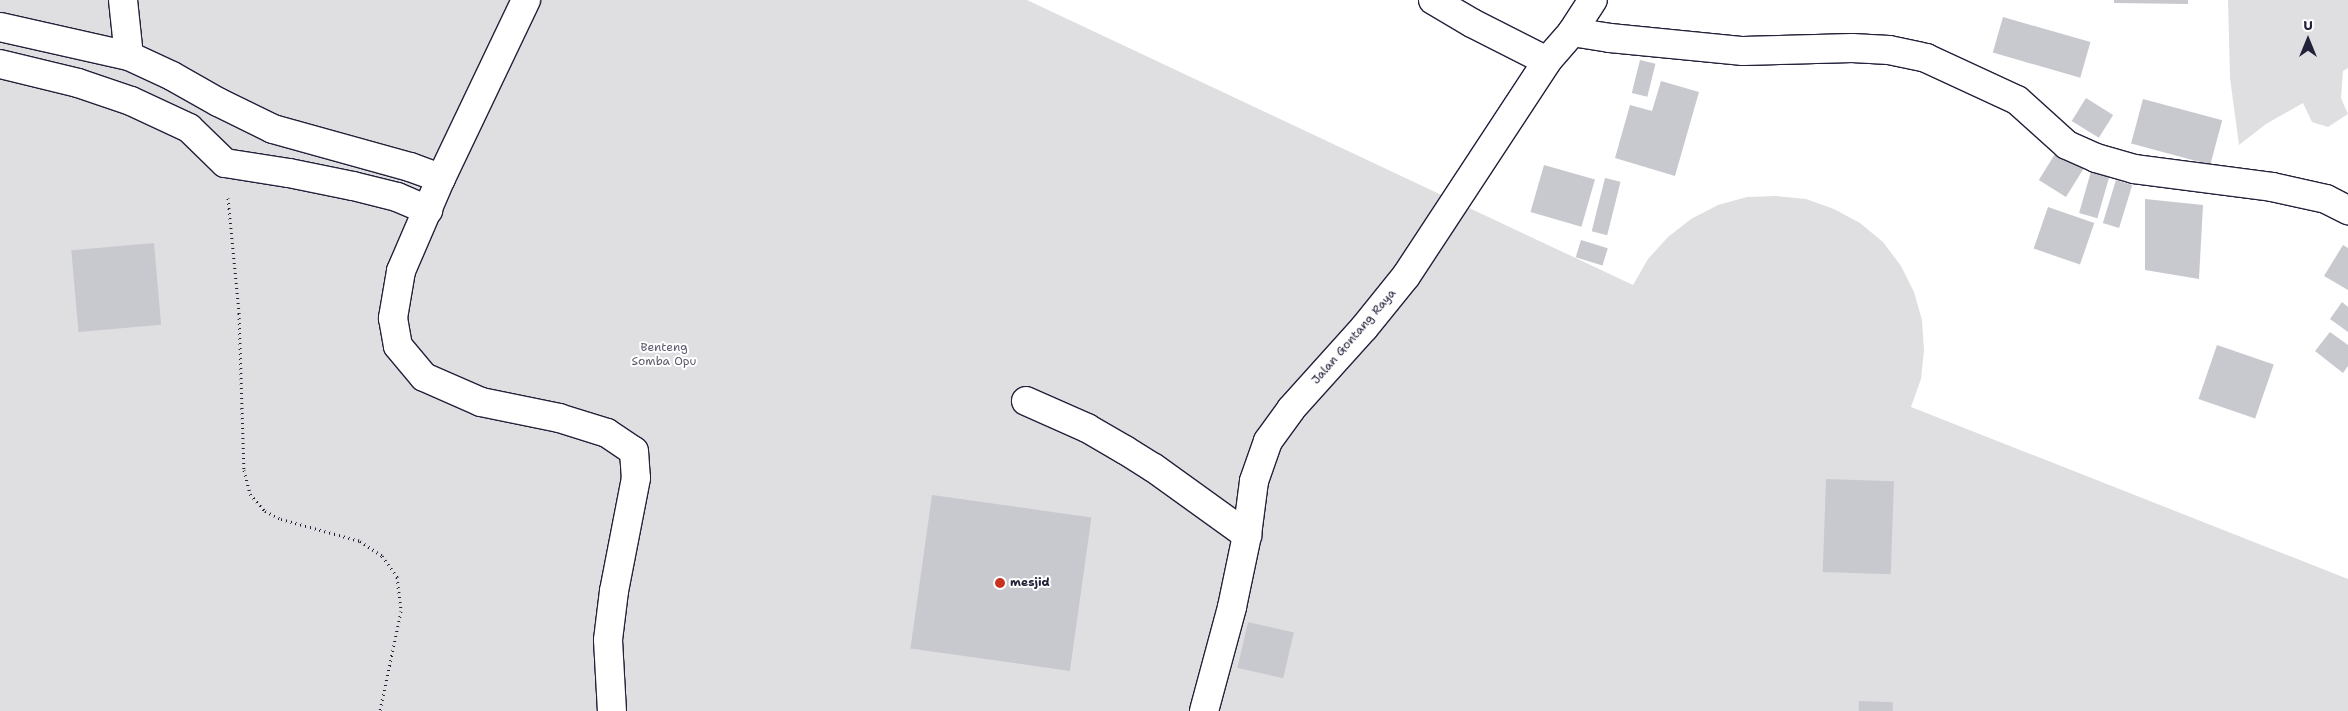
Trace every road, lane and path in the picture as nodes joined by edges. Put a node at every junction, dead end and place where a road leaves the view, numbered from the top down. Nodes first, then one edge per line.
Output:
1 (123, 0) edge
2 (526, 0) edge
3 (1434, 0) edge
4 (1594, 0) edge
5 (0, 27) edge
6 (1572, 32) junction
7 (129, 56) junction
8 (1547, 61) junction
9 (0, 64) edge
10 (225, 163) junction
11 (441, 178) junction
12 (428, 210) junction
13 (2348, 210) edge
14 (1026, 400) dead end
15 (1247, 535) junction
16 (1208, 710) edge
17 (380, 711) edge
18 (612, 711) edge

1 - 7 street
2 - 11 street
3 - 8 street
4 - 6 street, Jalan Gontang Raya
5 - 7 street
6 - 8 street, Jalan Gontang Raya
6 - 13 street
7 - 11 street
8 - 15 street, Jalan Gontang Raya
9 - 10 street
10 - 12 street
10 - 17 path
11 - 12 street
12 - 18 street
14 - 15 street
15 - 16 street, Jalan Gontang Raya

